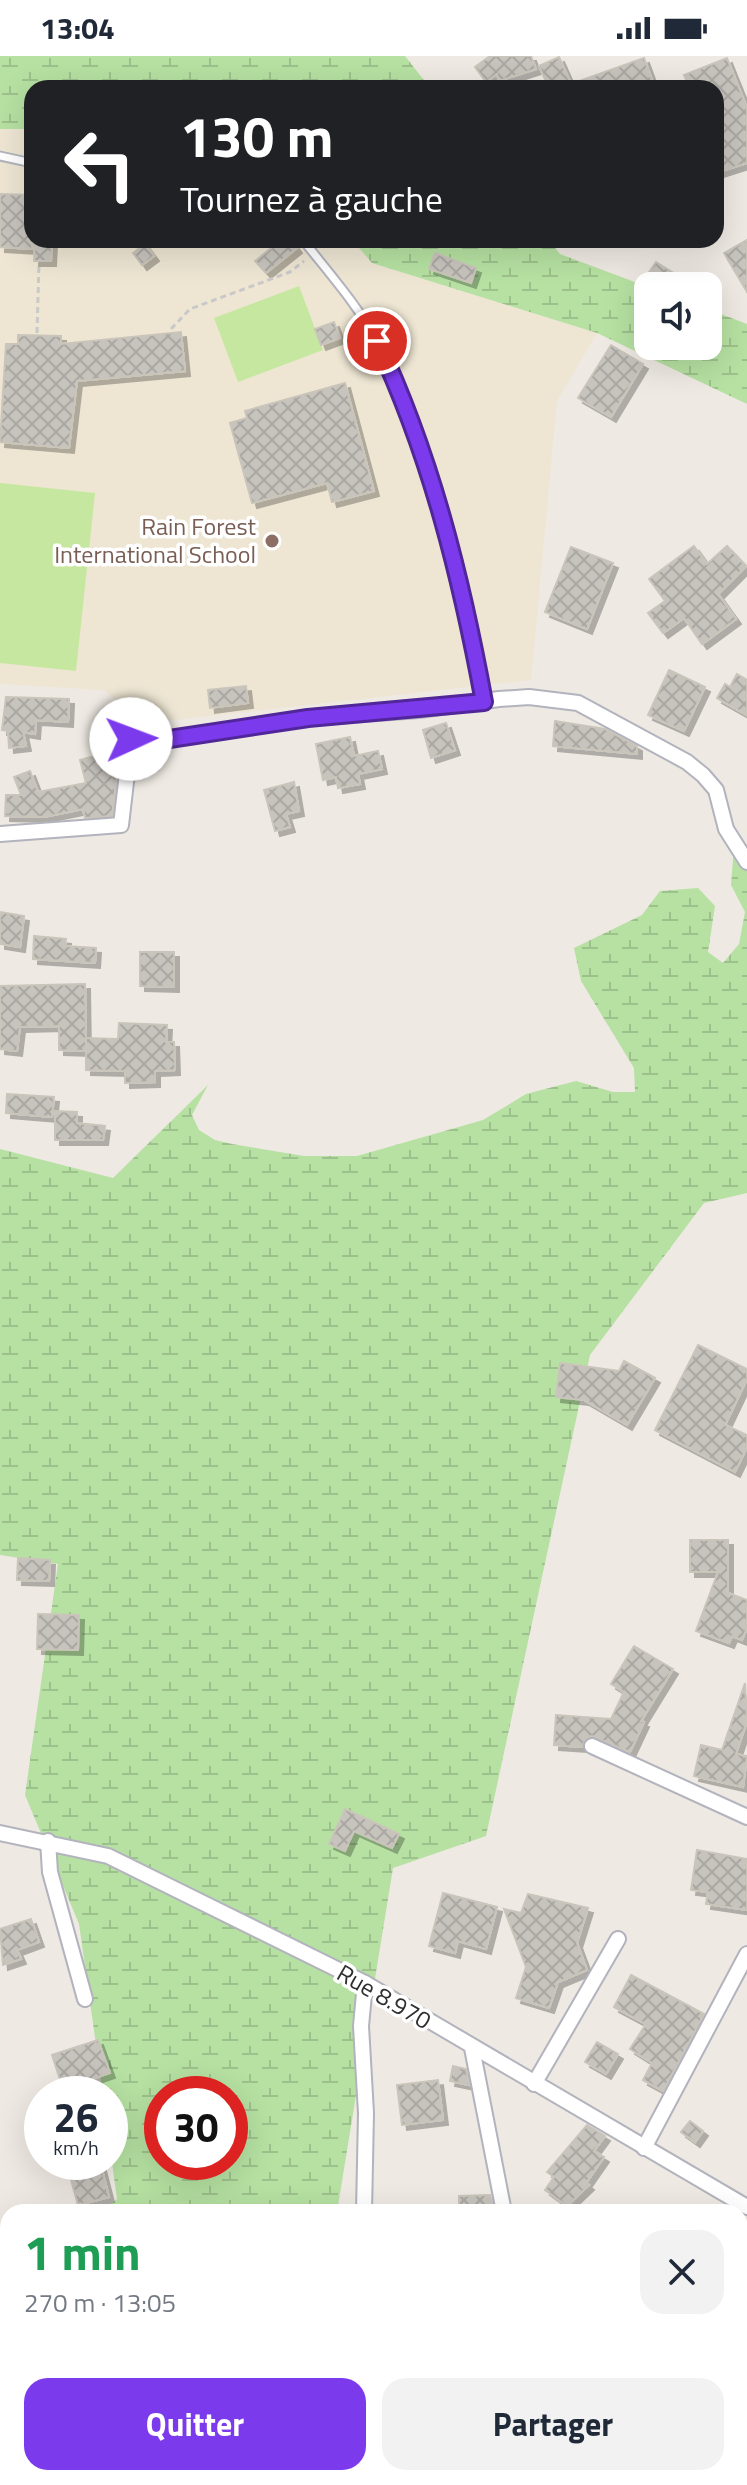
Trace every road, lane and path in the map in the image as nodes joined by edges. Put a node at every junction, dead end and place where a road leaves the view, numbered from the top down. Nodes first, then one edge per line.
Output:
1 (0, 156) edge
2 (24, 161) edge
3 (309, 248) edge
4 (314, 254) junction
5 (39, 263) dead end
6 (171, 329) dead end
7 (37, 333) dead end
8 (484, 702) junction
9 (0, 834) edge
10 (747, 862) edge
11 (592, 1746) dead end
12 (747, 1817) edge
13 (0, 1833) edge
14 (48, 1841) junction
15 (618, 1939) dead end
16 (747, 1954) edge
17 (365, 1983) junction
18 (85, 1999) dead end
19 (472, 2048) junction
20 (534, 2084) junction
21 (644, 2148) junction
22 (364, 2204) edge
23 (502, 2204) edge
24 (742, 2204) edge

1 - 2 lane
3 - 4 lane
4 - 6 path
4 - 8 lane
5 - 7 path
8 - 9 street
8 - 10 street
11 - 12 street
13 - 14 street, Rue 8.970
14 - 17 street, Rue 8.970
14 - 18 street
15 - 20 street
16 - 21 street
17 - 19 street, Rue 8.970
17 - 22 street
19 - 20 street, Rue 8.970
19 - 23 street
20 - 21 street, Rue 8.970
21 - 24 street, Rue 8.970

